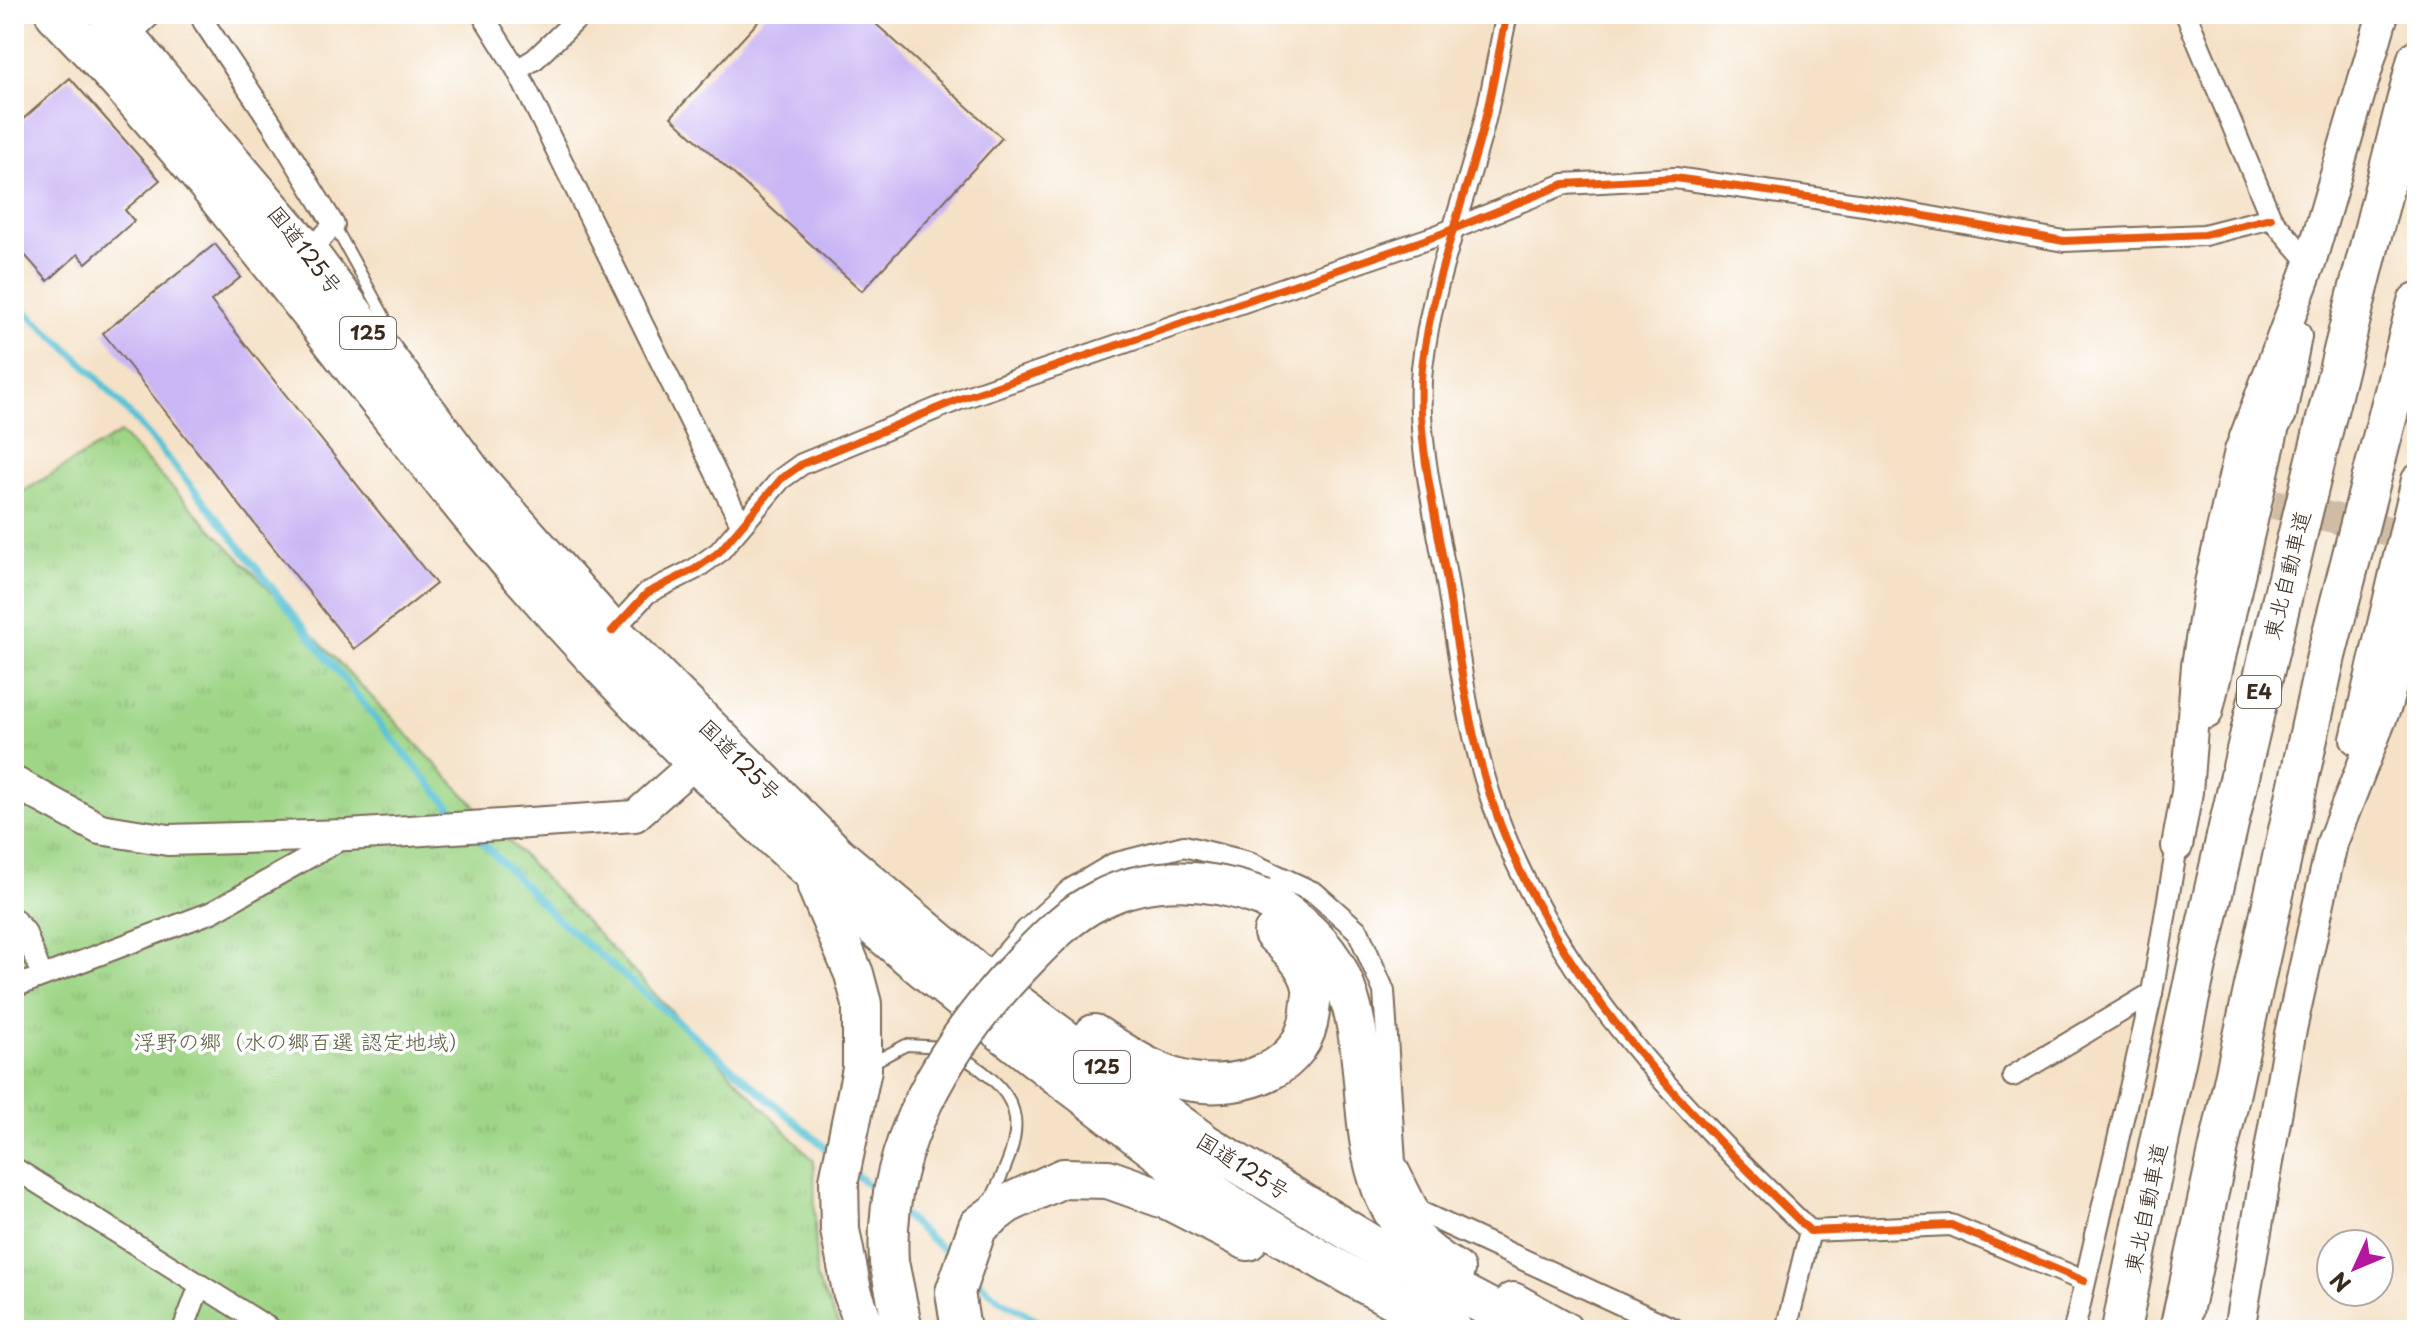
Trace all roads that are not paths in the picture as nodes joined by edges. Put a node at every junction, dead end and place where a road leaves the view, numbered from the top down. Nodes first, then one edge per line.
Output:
1 (55, 14) edge
2 (204, 14) edge
3 (482, 14) edge
4 (582, 14) edge
5 (1507, 14) edge
6 (2186, 14) edge
7 (2383, 14) edge
8 (113, 24) edge
9 (2417, 59) edge
10 (517, 70) junction
11 (2271, 218) junction
12 (1451, 227) junction
13 (321, 239) junction
14 (2310, 263) junction
15 (2417, 302) edge
16 (2417, 480) edge
17 (740, 522) junction
18 (2417, 592) edge
19 (612, 631) junction
20 (707, 752) junction
21 (14, 782) edge
22 (2187, 792) junction
23 (348, 835) junction
24 (2332, 843) junction
25 (2177, 846) joint
26 (811, 875) junction
27 (1258, 907) junction
28 (14, 919) edge
29 (42, 976) junction
30 (984, 979) junction
31 (14, 987) edge
32 (2152, 993) junction
33 (1027, 1012) junction
34 (862, 1069) junction
35 (2013, 1076) dead end
36 (14, 1168) edge
37 (2209, 1190) junction
38 (1810, 1231) junction
39 (974, 1236) junction
40 (900, 1264) junction
41 (2084, 1281) junction
42 (200, 1285) junction
43 (1365, 1286) junction
44 (183, 1330) edge
45 (272, 1330) edge
46 (866, 1330) edge
47 (903, 1330) edge
48 (926, 1330) edge
49 (961, 1330) edge
50 (1453, 1330) edge
51 (1531, 1330) edge
52 (1563, 1330) edge
53 (1676, 1330) edge
54 (1786, 1330) edge
55 (2074, 1330) edge
56 (2121, 1330) edge
57 (2179, 1330) edge
58 (2195, 1330) edge
59 (2239, 1330) edge

1 - 8 highway, 国道125号 / 125
2 - 13 street
3 - 10 street
4 - 10 street
5 - 12 street
6 - 11 street
7 - 14 street
8 - 13 highway, 国道125号 / 125
8 - 20 highway, 国道125号 / 125
9 - 56 highway, 東北自動車道 / E4
10 - 17 street
11 - 12 street
11 - 14 street
12 - 17 street
12 - 38 street
13 - 19 highway, 国道125号 / 125
14 - 22 street
14 - 22 street
15 - 37 highway
16 - 24 street
17 - 19 street
18 - 24 street
19 - 20 highway, 国道125号 / 125
20 - 23 street
20 - 26 highway, 国道125号 / 125
20 - 30 highway, 国道125号 / 125
21 - 23 street
22 - 25 street
23 - 29 street
24 - 59 street
25 - 32 street
26 - 34 highway
26 - 43 highway, 国道125号 / 125
27 - 33 highway
27 - 40 highway, bridge
27 - 52 highway
28 - 29 street
29 - 31 street
30 - 33 highway, 国道125号 / 125
30 - 53 street
32 - 35 street
32 - 41 street
33 - 51 highway, 国道125号 / 125
34 - 39 lane
34 - 46 highway
36 - 42 street
37 - 57 highway
37 - 58 highway
38 - 41 street
38 - 54 street
39 - 43 highway
39 - 49 highway
40 - 47 highway
40 - 48 highway
41 - 55 street
42 - 44 street
42 - 45 street
43 - 50 highway, 国道125号 / 125

